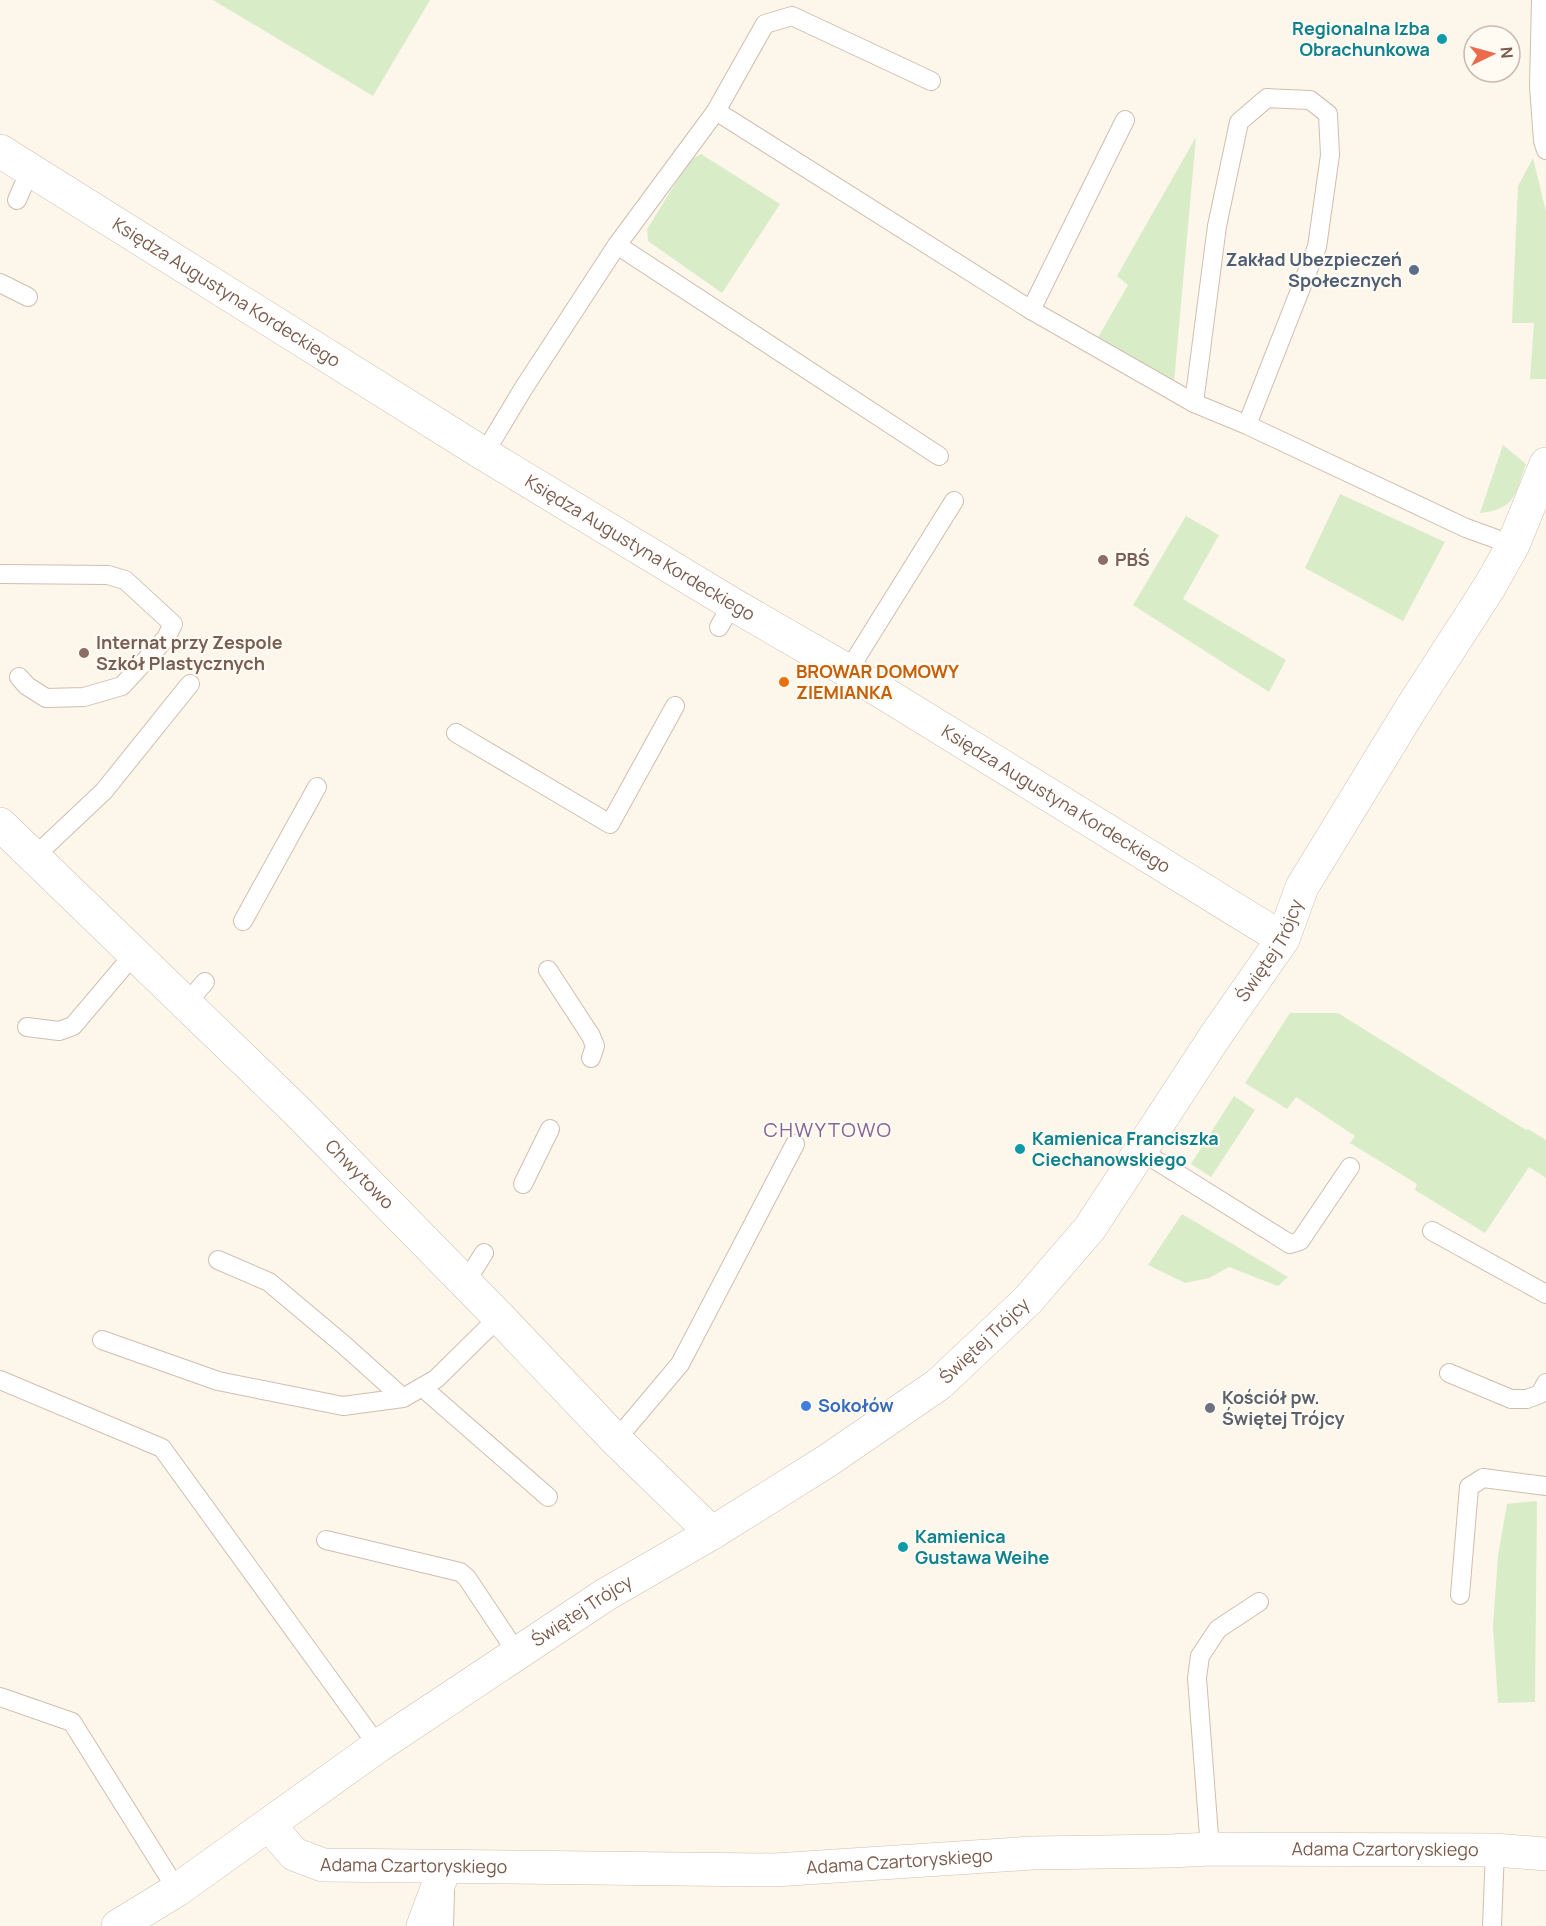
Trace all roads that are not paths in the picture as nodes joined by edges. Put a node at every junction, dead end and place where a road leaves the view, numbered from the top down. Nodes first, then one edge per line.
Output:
1 (1541, 0) edge
2 (792, 8) edge
3 (932, 81) dead end
4 (716, 111) junction
5 (1125, 120) dead end
6 (1546, 150) edge
7 (0, 151) edge
8 (30, 170) junction
9 (17, 200) dead end
10 (617, 245) junction
11 (0, 283) edge
12 (28, 297) dead end
13 (1031, 310) junction
14 (1194, 404) junction
15 (1247, 425) junction
16 (484, 454) junction
17 (939, 456) dead end
18 (1546, 464) edge
19 (954, 501) dead end
20 (1514, 545) junction
21 (0, 574) edge
22 (848, 671) junction
23 (19, 677) dead end
24 (190, 684) dead end
25 (675, 706) dead end
26 (456, 733) dead end
27 (317, 787) dead end
28 (0, 824) edge
29 (34, 857) junction
30 (243, 921) dead end
31 (1283, 939) junction
32 (134, 954) junction
33 (548, 970) dead end
34 (27, 1027) dead end
35 (591, 1059) dead end
36 (550, 1129) dead end
37 (795, 1144) dead end
38 (1141, 1152) junction
39 (1350, 1167) dead end
40 (523, 1184) dead end
41 (1432, 1231) dead end
42 (484, 1253) dead end
43 (218, 1260) dead end
44 (465, 1283) junction
45 (1546, 1294) edge
46 (499, 1317) junction
47 (102, 1340) dead end
48 (1449, 1373) dead end
49 (0, 1380) edge
50 (1546, 1383) edge
51 (422, 1387) junction
52 (403, 1398) junction
53 (616, 1440) junction
54 (1546, 1486) edge
55 (548, 1497) dead end
56 (712, 1533) junction
57 (326, 1540) dead end
58 (1460, 1595) dead end
59 (1259, 1602) dead end
60 (517, 1653) junction
61 (2, 1702) edge
62 (378, 1746) junction
63 (269, 1825) junction
64 (1210, 1848) junction
65 (1495, 1850) junction
66 (1546, 1854) edge
67 (445, 1867) junction
68 (177, 1890) junction
69 (118, 1926) edge
70 (423, 1926) edge
71 (444, 1926) edge
72 (1492, 1926) edge

1 - 6 lane
2 - 3 lane
2 - 4 lane
4 - 10 lane
4 - 13 lane
5 - 13 lane
7 - 8 street, Księdza Augustyna Kordeckiego
8 - 9 lane
8 - 16 street, Księdza Augustyna Kordeckiego
10 - 16 lane
10 - 17 lane
11 - 12 lane
13 - 14 lane
14 - 15 lane
14 - 15 lane
15 - 20 lane
16 - 22 street, Księdza Augustyna Kordeckiego
18 - 20 street, Świętej Trójcy
19 - 22 lane
20 - 31 street, Świętej Trójcy
21 - 23 lane
22 - 31 street, Księdza Augustyna Kordeckiego
24 - 29 lane
25 - 26 lane
27 - 30 lane
28 - 29 street, Chwytowo
29 - 32 street, Chwytowo
31 - 38 street, Świętej Trójcy
32 - 34 lane
32 - 44 street, Chwytowo
33 - 35 lane
36 - 40 lane
37 - 53 lane
38 - 39 lane
38 - 56 street, Świętej Trójcy
41 - 45 lane
42 - 44 lane
43 - 52 lane
44 - 46 street, Chwytowo
46 - 51 lane
46 - 53 street, Chwytowo
47 - 52 lane
48 - 50 lane
49 - 62 lane
51 - 52 lane
51 - 55 lane
53 - 56 street, Chwytowo
54 - 58 lane
56 - 60 street, Świętej Trójcy
57 - 60 lane
59 - 64 lane
60 - 62 street, Świętej Trójcy
61 - 68 lane
62 - 63 street, Świętej Trójcy
63 - 67 street, Adama Czartoryskiego
63 - 68 street, Świętej Trójcy
64 - 65 street, Adama Czartoryskiego
64 - 67 street, Adama Czartoryskiego
65 - 66 street, Adama Czartoryskiego
65 - 72 lane
67 - 70 street
67 - 71 lane
68 - 69 street, Świętej Trójcy

